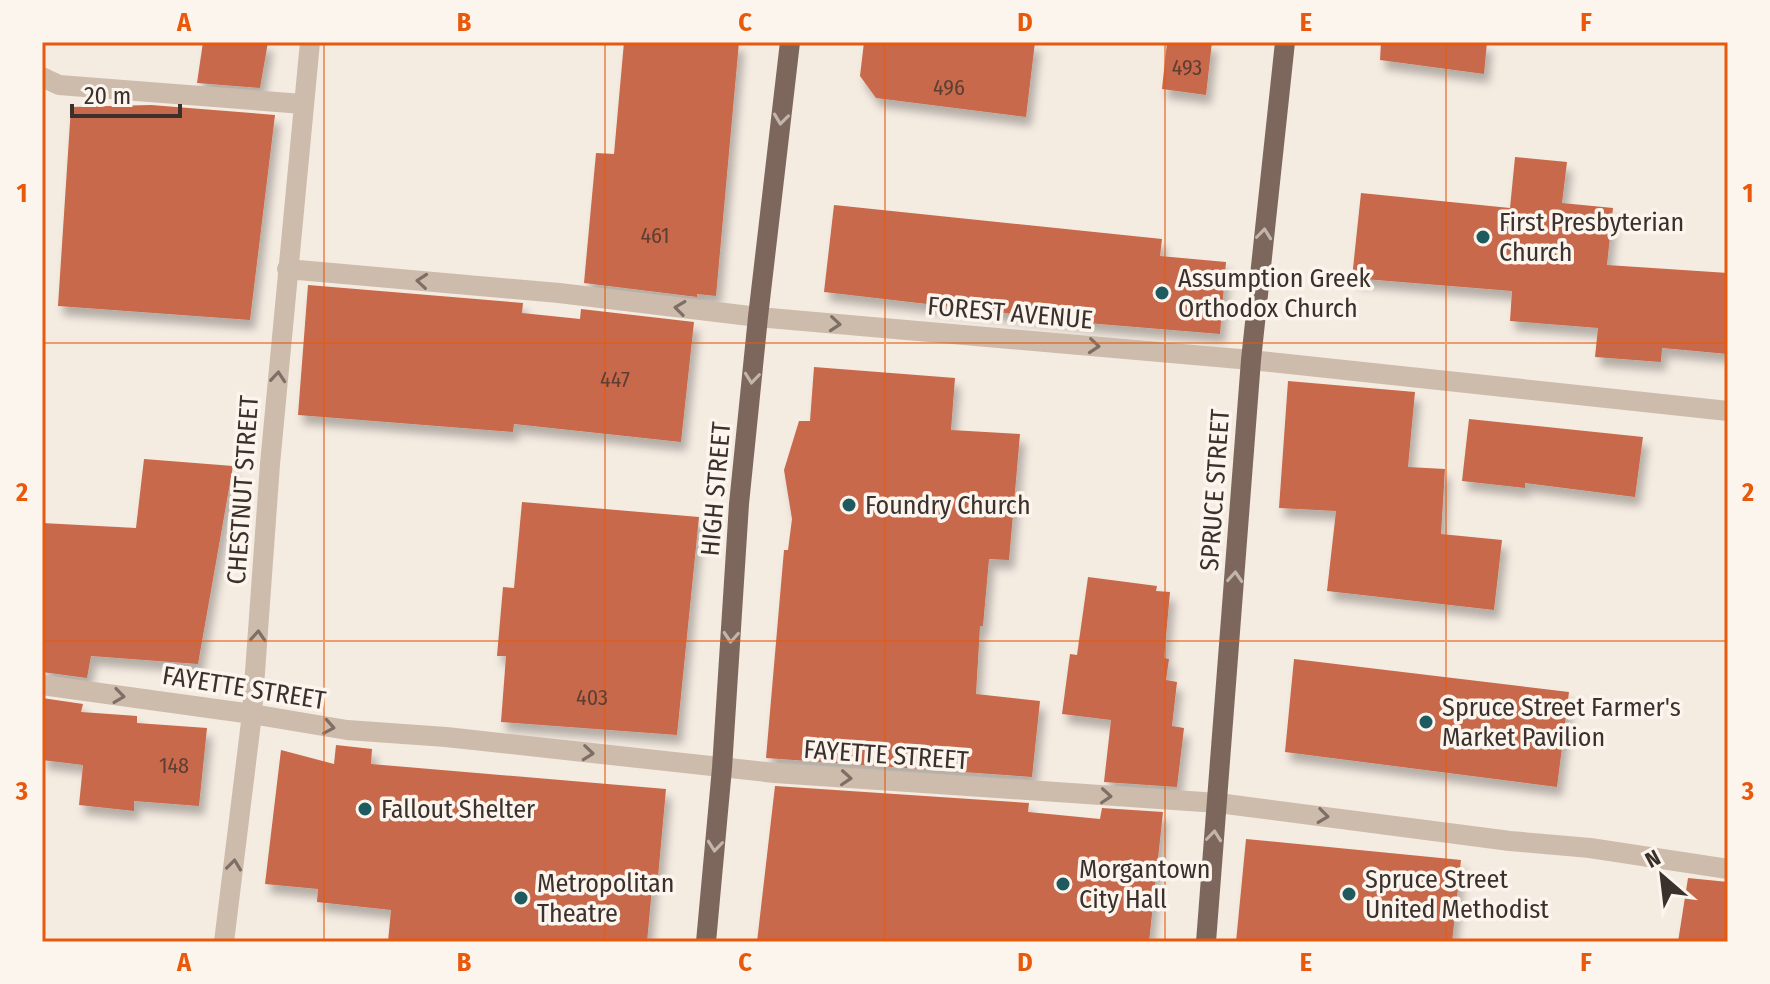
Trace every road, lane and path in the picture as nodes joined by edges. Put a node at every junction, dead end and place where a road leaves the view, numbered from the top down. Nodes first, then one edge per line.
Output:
1 (310, 42) edge
2 (790, 42) edge
3 (1285, 42) edge
4 (42, 77) edge
5 (303, 104) junction
6 (287, 269) junction
7 (758, 317) junction
8 (1251, 360) junction
9 (1728, 411) edge
10 (42, 685) edge
11 (252, 714) junction
12 (722, 768) junction
13 (1218, 803) junction
14 (1728, 869) edge
15 (224, 942) edge
16 (706, 942) edge
17 (1206, 942) edge

1 - 5 street, CHESTNUT STREET
2 -> 7 main road, HIGH STREET
8 -> 3 main road, SPRUCE STREET
4 - 5 street
5 - 6 street, CHESTNUT STREET
7 -> 6 street, FOREST AVENUE
11 -> 6 street, CHESTNUT STREET
7 -> 8 street, FOREST AVENUE
7 -> 12 main road, HIGH STREET
8 - 9 street, FOREST AVENUE
13 -> 8 main road, SPRUCE STREET
10 -> 11 street, FAYETTE STREET
11 -> 12 street, FAYETTE STREET
15 -> 11 street, CHESTNUT STREET
12 -> 13 street, FAYETTE STREET
12 -> 16 main road, HIGH STREET
13 -> 14 street, FAYETTE STREET
17 -> 13 main road, SPRUCE STREET

